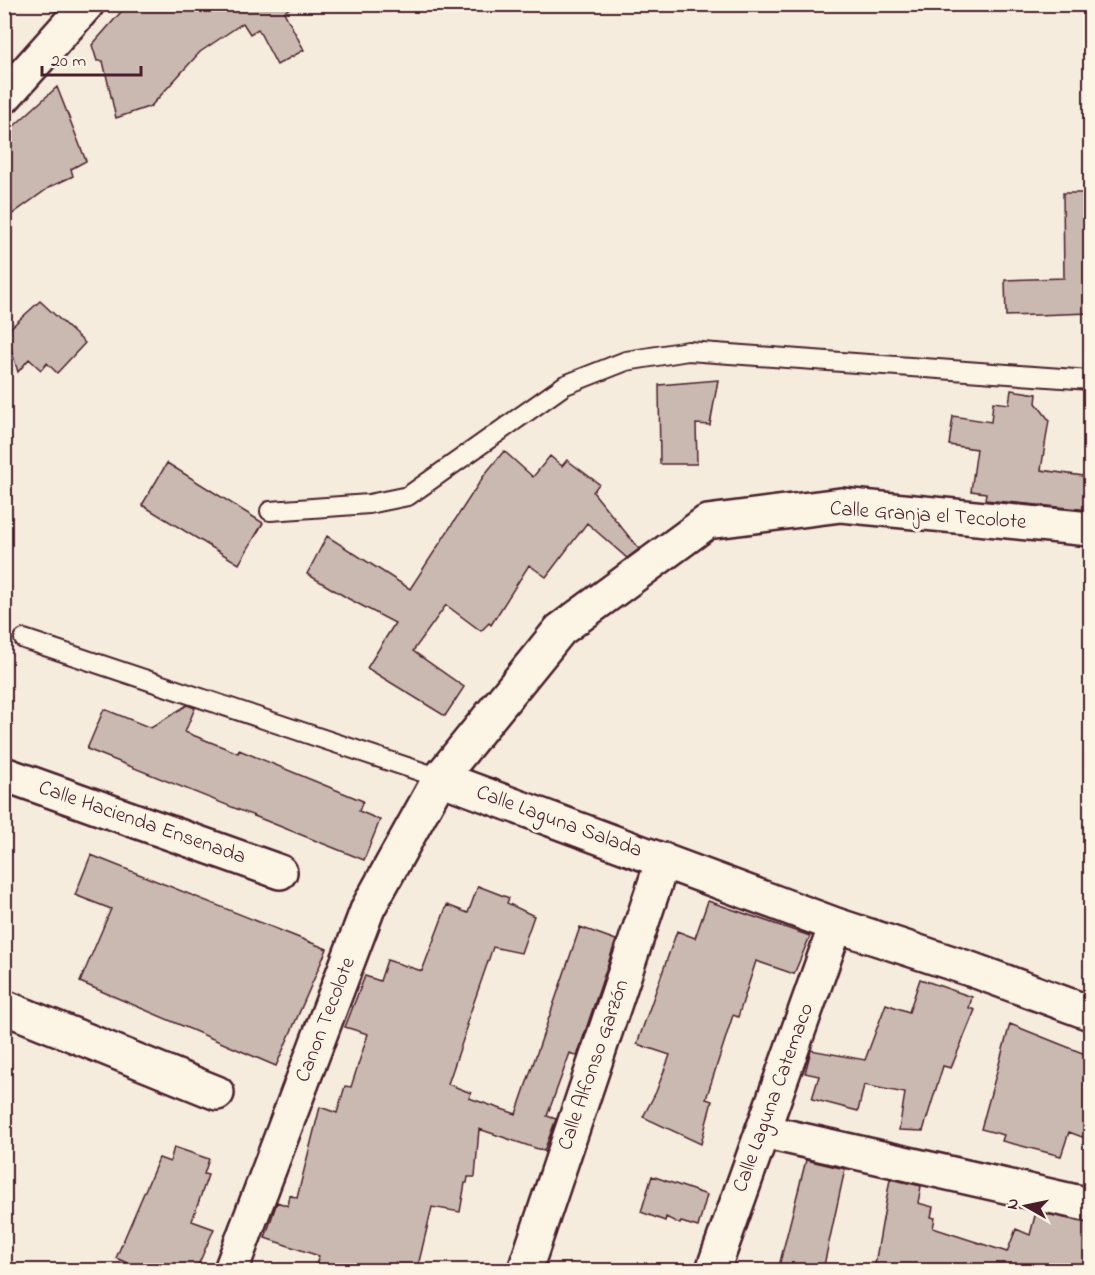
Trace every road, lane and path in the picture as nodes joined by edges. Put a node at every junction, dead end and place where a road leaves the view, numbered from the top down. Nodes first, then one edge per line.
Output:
1 (87, 4) edge
2 (4, 97) edge
3 (1090, 380) edge
4 (270, 511) dead end
5 (1090, 529) edge
6 (24, 639) dead end
7 (4, 774) edge
8 (440, 778) junction
9 (663, 860) junction
10 (280, 872) dead end
11 (836, 925) junction
12 (4, 1007) edge
13 (1090, 1013) edge
14 (217, 1093) dead end
15 (762, 1131) junction
16 (1090, 1205) edge
17 (231, 1270) edge
18 (525, 1270) edge
19 (713, 1270) edge

1 - 2 street
3 - 4 lane
5 - 8 street, Calle Granja el Tecolote
6 - 8 lane, Calle Laguna Salada
7 - 10 street, Calle Hacienda Ensenada
8 - 9 street, Calle Laguna Salada
8 - 17 street, Canon Tecolote
9 - 11 street, Calle Laguna Salada
9 - 18 street, Calle Alfonso Garzón
11 - 13 street, Calle Laguna Salada
11 - 15 street, Calle Laguna Catemaco
12 - 14 street
15 - 16 street
15 - 19 street, Calle Laguna Catemaco

